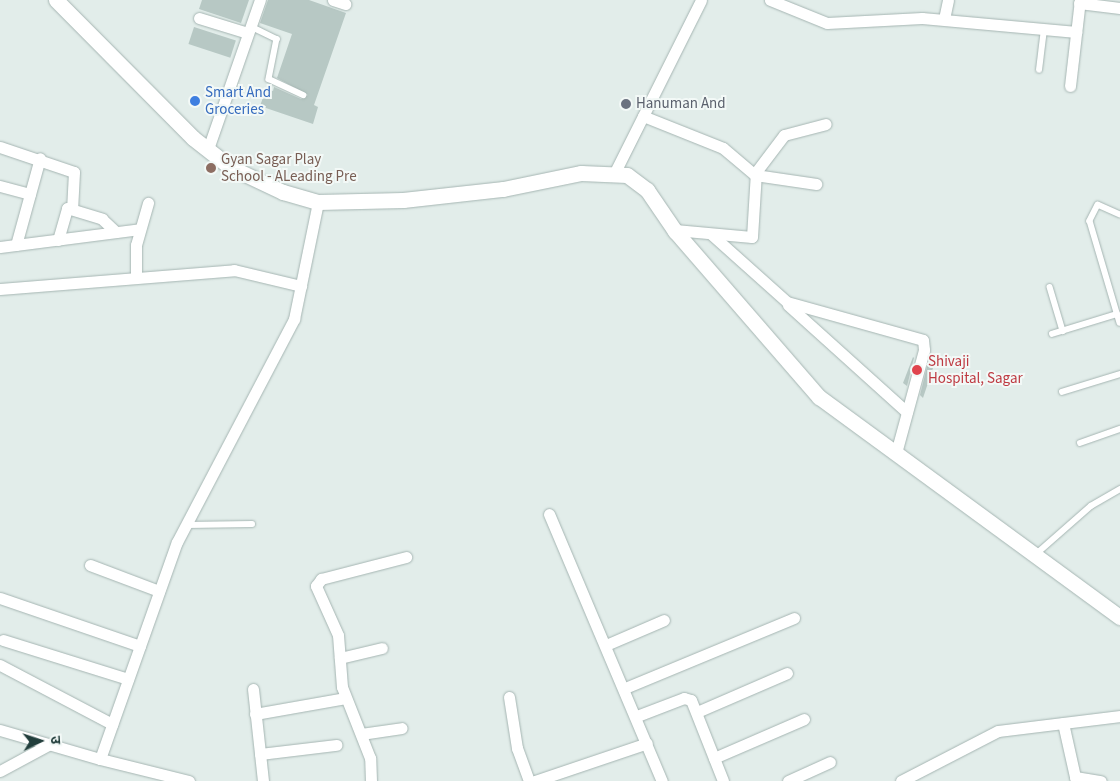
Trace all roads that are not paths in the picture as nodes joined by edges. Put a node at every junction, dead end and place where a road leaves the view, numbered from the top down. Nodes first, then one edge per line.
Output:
1 (56, 0) edge
2 (260, 0) edge
3 (334, 0) edge
4 (701, 0) edge
5 (770, 0) edge
6 (948, 0) edge
7 (1080, 2) edge
8 (345, 4) dead end
9 (1120, 8) edge
10 (199, 18) dead end
11 (944, 19) junction
12 (1044, 29) junction
13 (249, 30) junction
14 (1076, 32) junction
15 (1040, 70) dead end
16 (1070, 86) dead end
17 (303, 95) dead end
18 (643, 116) junction
19 (826, 124) dead end
20 (0, 147) edge
21 (208, 149) junction
22 (40, 158) junction
23 (615, 172) junction
24 (755, 175) junction
25 (816, 184) dead end
26 (0, 186) edge
27 (30, 194) junction
28 (318, 202) junction
29 (148, 203) dead end
30 (72, 209) junction
31 (1120, 215) edge
32 (140, 229) junction
33 (675, 230) junction
34 (116, 232) junction
35 (711, 234) junction
36 (58, 240) junction
37 (16, 245) junction
38 (0, 247) edge
39 (136, 277) junction
40 (301, 286) junction
41 (1050, 287) dead end
42 (0, 289) edge
43 (781, 298) junction
44 (1118, 310) edge
45 (1120, 323) edge
46 (1063, 331) junction
47 (1052, 334) dead end
48 (1120, 374) edge
49 (1062, 392) dead end
50 (908, 412) junction
51 (1120, 429) edge
52 (1080, 443) dead end
53 (896, 453) junction
54 (1120, 489) edge
55 (549, 514) dead end
56 (252, 524) dead end
57 (185, 525) junction
58 (1035, 555) junction
59 (406, 557) dead end
60 (90, 565) dead end
61 (159, 592) junction
62 (0, 598) edge
63 (1120, 617) edge
64 (794, 618) dead end
65 (664, 620) dead end
66 (3, 640) dead end
67 (606, 644) junction
68 (140, 646) junction
69 (382, 648) dead end
70 (340, 658) junction
71 (0, 665) edge
72 (787, 672) dead end
73 (128, 679) junction
74 (625, 688) junction
75 (253, 690) dead end
76 (509, 697) dead end
77 (346, 698) junction
78 (697, 712) junction
79 (255, 714) junction
80 (637, 716) junction
81 (1120, 716) edge
82 (804, 719) dead end
83 (1063, 723) junction
84 (112, 724) junction
85 (402, 728) dead end
86 (0, 730) edge
87 (361, 734) junction
88 (647, 743) junction
89 (50, 744) junction
90 (336, 745) dead end
91 (260, 754) junction
92 (714, 758) junction
93 (100, 759) junction
94 (830, 762) dead end
95 (0, 771) edge
96 (1075, 779) edge
97 (189, 781) edge
98 (263, 781) edge
99 (371, 781) edge
100 (529, 781) edge
101 (535, 781) edge
102 (662, 781) edge
103 (723, 781) edge
104 (788, 781) edge
105 (902, 781) edge
106 (1101, 781) edge

1 - 21 main road
2 - 13 street
3 - 8 street
4 - 18 street
5 - 11 street
6 - 11 street
7 - 9 street
7 - 14 street
10 - 13 street
11 - 12 street
12 - 14 street
12 - 15 lane
13 - 17 lane
13 - 21 street
14 - 16 street
18 - 23 street
18 - 24 street
19 - 24 street
20 - 22 street
21 - 28 main road
22 - 27 street
22 - 30 street
23 - 28 main road
23 - 33 main road
24 - 25 street
24 - 35 street
26 - 27 street
27 - 37 street
28 - 40 street
29 - 32 street
30 - 34 street
30 - 36 street
31 - 44 lane
32 - 34 street
32 - 39 street
33 - 35 street
33 - 53 main road
34 - 36 street
35 - 43 street
36 - 37 street
37 - 38 street
39 - 40 street
39 - 42 street
40 - 57 street
41 - 46 lane
43 - 50 street
43 - 50 street
44 - 45 lane
44 - 46 lane
46 - 47 lane
48 - 49 lane
50 - 53 street
51 - 52 lane
53 - 58 main road
54 - 58 lane
55 - 67 street
56 - 57 lane
57 - 61 street
58 - 63 main road
59 - 70 street
60 - 61 street
61 - 68 street
62 - 68 street
64 - 74 street
65 - 67 street
66 - 73 street
67 - 74 street
68 - 73 street
69 - 70 street
70 - 77 street
71 - 84 street
72 - 78 street
73 - 84 street
74 - 80 street
75 - 79 street
76 - 100 street
77 - 79 street
77 - 87 street
78 - 80 street
78 - 92 street
79 - 91 street
80 - 88 street
81 - 83 street
82 - 92 street
83 - 96 street
83 - 105 street
84 - 93 street
85 - 87 street
86 - 89 street
87 - 99 street
88 - 101 street
88 - 102 street
89 - 93 street
89 - 95 street
90 - 91 street
91 - 98 street
92 - 103 street
93 - 97 street
94 - 104 street
96 - 106 street

